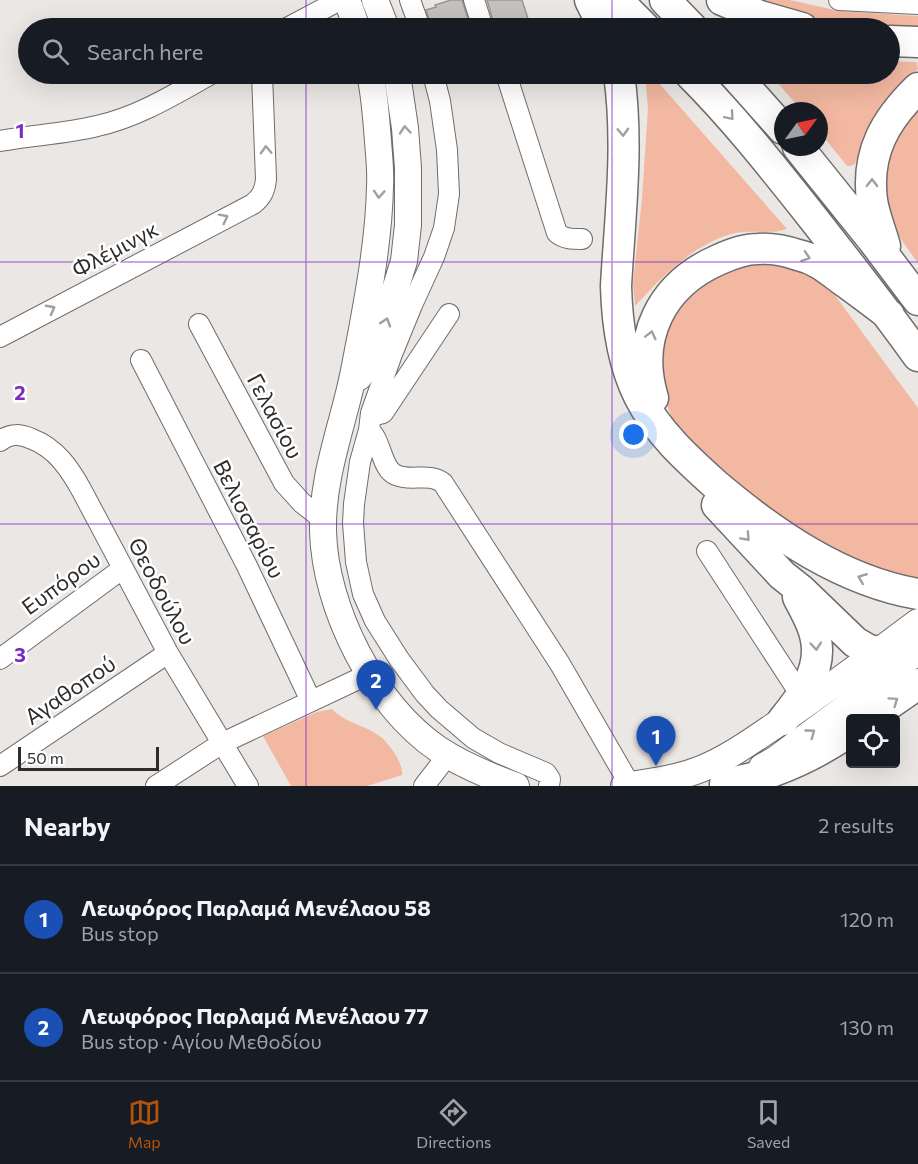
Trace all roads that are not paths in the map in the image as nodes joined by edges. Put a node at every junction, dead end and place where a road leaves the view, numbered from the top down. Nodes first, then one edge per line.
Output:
1 (340, 0) edge
2 (347, 0) edge
3 (375, 0) edge
4 (410, 0) edge
5 (474, 0) edge
6 (590, 0) edge
7 (617, 0) edge
8 (665, 0) edge
9 (722, 0) edge
10 (838, 0) edge
11 (910, 3) edge
12 (305, 18) edge
13 (353, 18) edge
14 (382, 18) edge
15 (416, 18) edge
16 (480, 18) edge
17 (599, 18) edge
18 (635, 18) edge
19 (682, 18) edge
20 (767, 18) edge
21 (900, 41) edge
22 (918, 42) edge
23 (192, 84) edge
24 (262, 84) edge
25 (372, 84) edge
26 (398, 84) edge
27 (436, 84) edge
28 (509, 84) edge
29 (620, 84) edge
30 (699, 84) edge
31 (743, 84) edge
32 (918, 88) edge
33 (774, 119) edge
34 (3, 135) edge
35 (805, 156) edge
36 (582, 239) dead end
37 (889, 260) junction
38 (918, 300) edge
39 (449, 314) dead end
40 (889, 315) junction
41 (199, 324) dead end
42 (0, 337) edge
43 (918, 356) edge
44 (141, 360) dead end
45 (350, 392) junction
46 (370, 422) junction
47 (667, 438) junction
48 (0, 441) edge
49 (324, 520) junction
50 (707, 551) dead end
51 (122, 569) junction
52 (782, 575) junction
53 (918, 594) edge
54 (918, 621) edge
55 (918, 649) edge
56 (877, 652) junction
57 (168, 653) junction
58 (0, 659) edge
59 (369, 674) junction
60 (918, 684) edge
61 (311, 701) junction
62 (792, 709) junction
63 (875, 714) edge
64 (846, 733) edge
65 (222, 744) junction
66 (448, 755) junction
67 (0, 766) edge
68 (723, 785) edge
69 (156, 786) edge
70 (248, 786) edge
71 (424, 786) edge
72 (516, 786) edge
73 (549, 786) edge
74 (627, 786) edge

1 - 12 street
2 - 13 main road
3 - 14 main road
4 - 15 street
5 - 16 street
6 - 17 highway
7 - 18 highway
8 - 19 highway
9 - 20 highway
10 - 11 street
21 - 22 highway
23 - 34 street
42 -> 24 street, Φλέμινγκ
25 -> 45 main road
45 -> 26 main road
27 - 46 street
28 - 36 street
29 -> 47 highway
30 -> 40 highway
31 - 33 highway
37 -> 32 highway
35 - 37 highway
37 - 38 highway
39 - 46 street
40 - 43 highway
47 -> 40 highway
41 - 49 street, Γελασίου
44 - 61 street, Βελισσαρίου
45 - 49 main road
46 - 73 street
46 - 74 street
47 -> 52 highway
53 -> 47 highway
48 - 51 street, Θεοδούλου
49 - 59 main road
50 - 62 street
51 - 57 street, Θεοδούλου
51 - 58 street, Ευπόρου
52 - 56 highway
52 -> 62 highway
54 - 56 main road
55 - 56 highway
68 -> 55 main road
56 - 62 main road
57 - 65 street, Θεοδούλου
57 - 67 street, Αγαθοπού
59 - 61 street
59 - 66 main road
63 -> 60 highway
61 - 65 street
62 - 74 main road
64 - 68 highway
65 - 69 street
65 - 70 street, Θεοδούλου
66 - 71 street
66 - 72 main road

